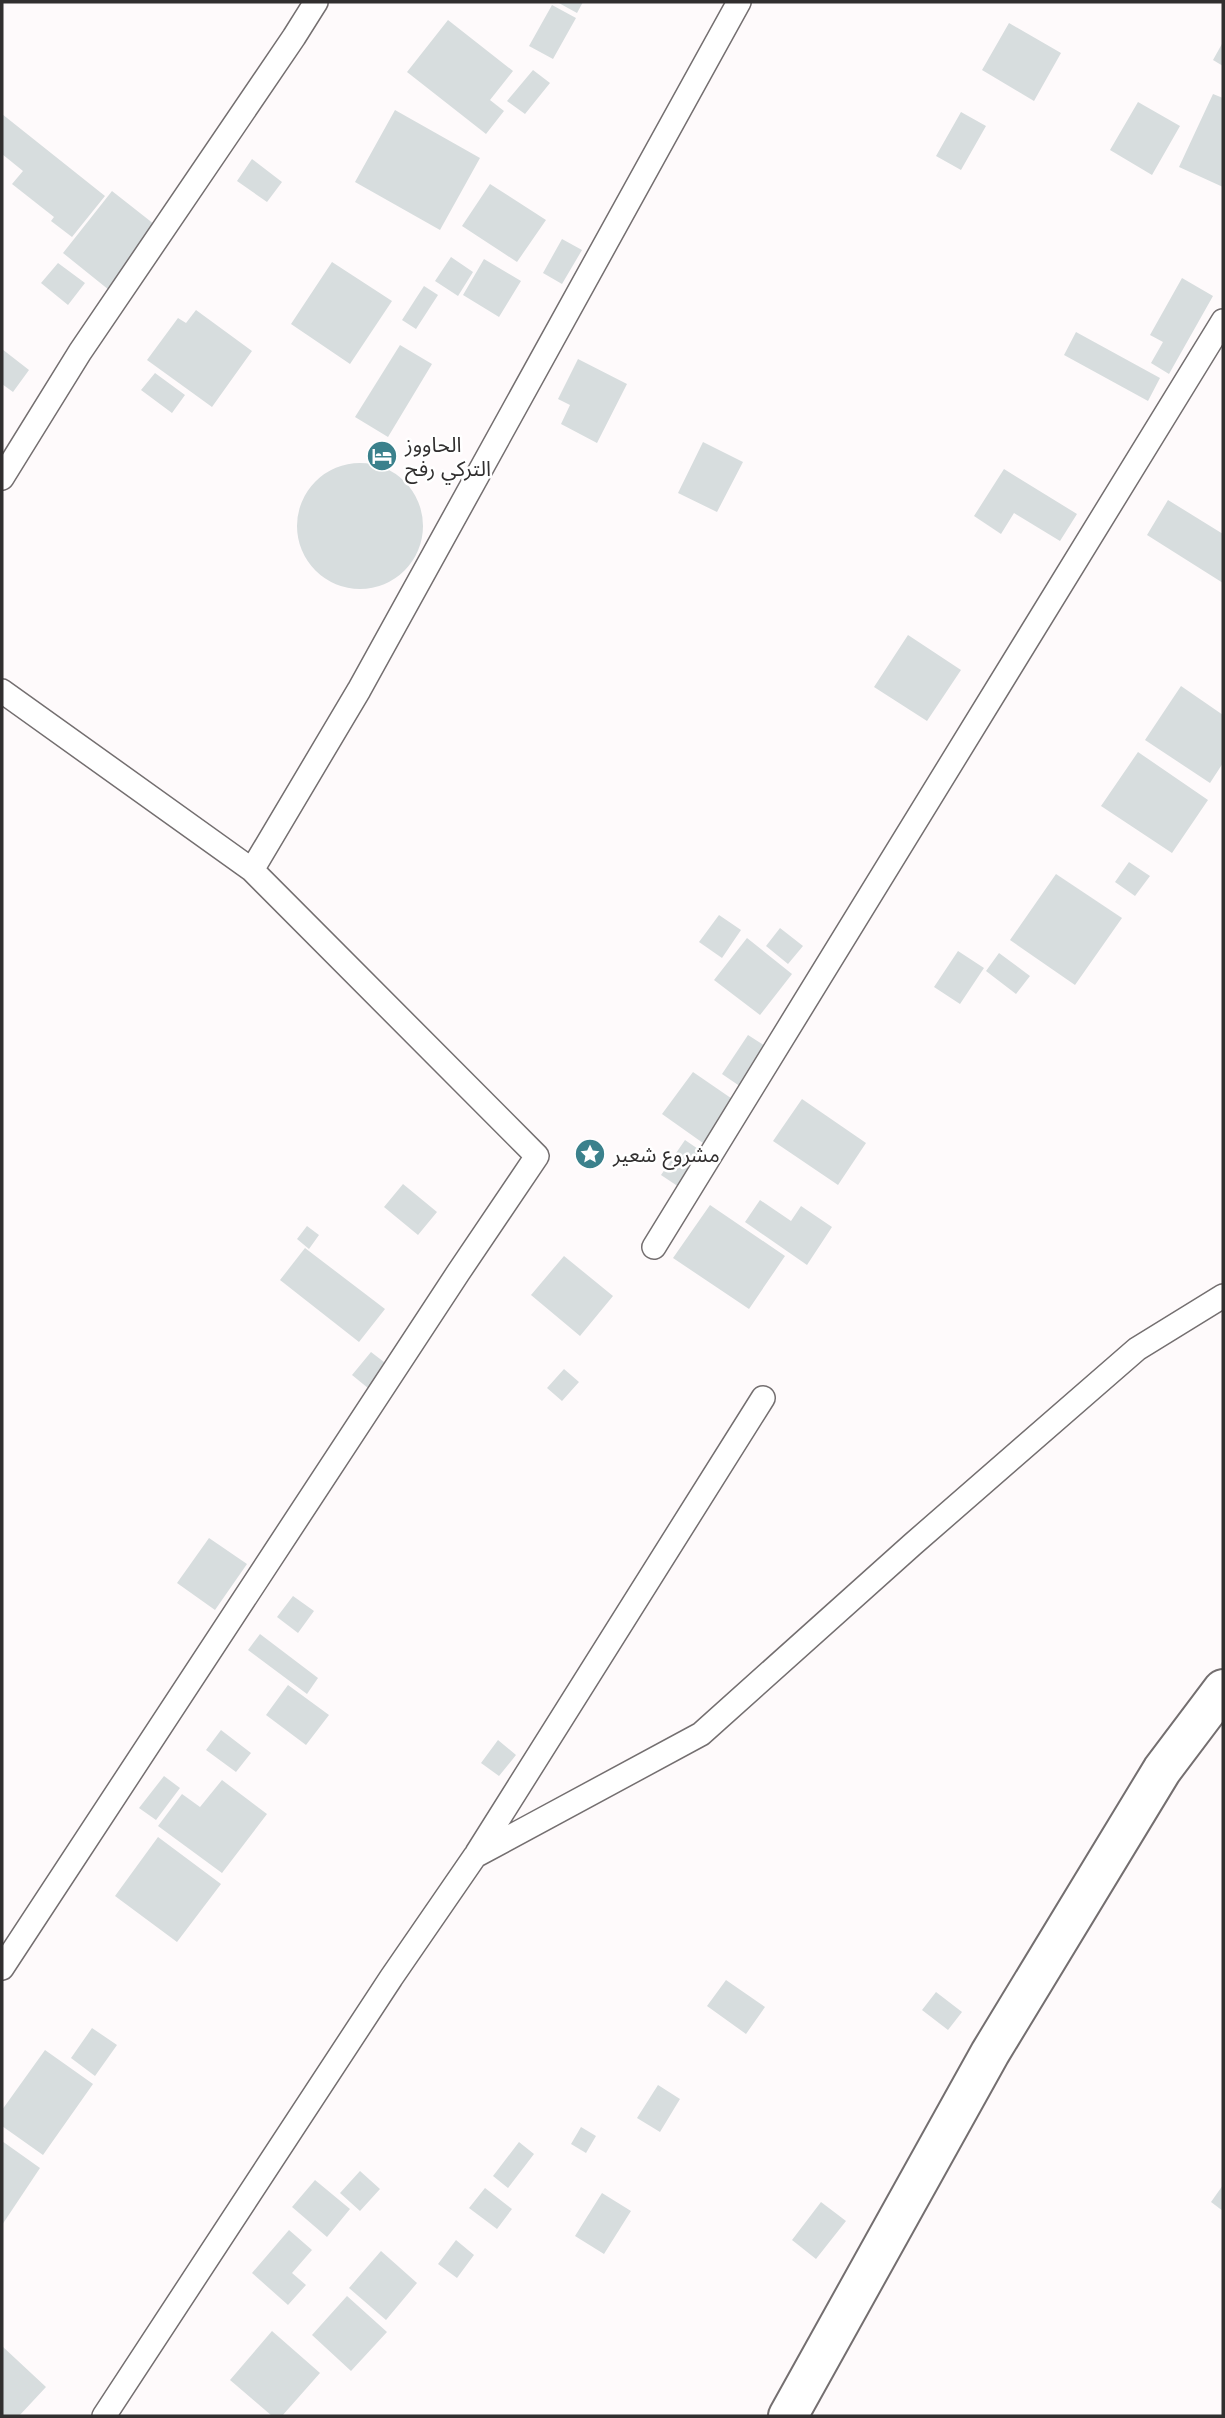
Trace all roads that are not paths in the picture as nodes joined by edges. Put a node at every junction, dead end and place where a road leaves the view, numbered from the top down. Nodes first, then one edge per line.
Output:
1 (316, 2) edge
2 (739, 2) edge
3 (1223, 321) edge
4 (2, 478) edge
5 (2, 691) edge
6 (252, 870) junction
7 (654, 1247) dead end
8 (1223, 1296) edge
9 (762, 1398) dead end
10 (1223, 1689) edge
11 (475, 1856) junction
12 (2, 1968) edge
13 (104, 2416) edge
14 (788, 2416) edge

1 - 4 lane
2 - 6 lane
3 - 7 lane
5 - 6 lane
6 - 12 lane
8 - 11 lane
9 - 11 lane
10 - 14 street
11 - 13 lane

